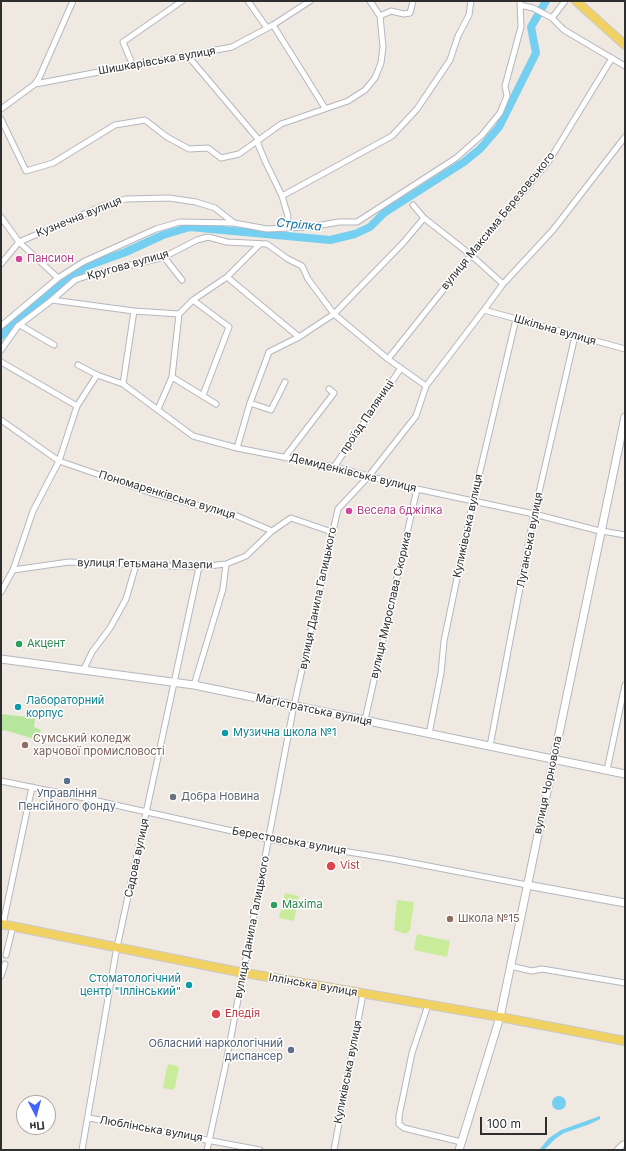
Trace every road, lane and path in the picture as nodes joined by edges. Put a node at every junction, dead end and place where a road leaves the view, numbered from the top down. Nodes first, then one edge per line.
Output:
1 (73, 1) edge
2 (182, 1) edge
3 (248, 1) edge
4 (310, 1) edge
5 (370, 1) edge
6 (413, 1) edge
7 (471, 1) edge
8 (565, 1) edge
9 (576, 1) edge
10 (520, 3) edge
11 (380, 16) junction
12 (550, 17) junction
13 (273, 25) junction
14 (267, 28) junction
15 (625, 45) edge
16 (188, 56) junction
17 (612, 58) junction
18 (133, 66) junction
19 (625, 66) edge
20 (43, 69) junction
21 (52, 80) junction
22 (34, 84) junction
23 (325, 108) junction
24 (1, 109) edge
25 (1, 119) edge
26 (625, 137) edge
27 (258, 139) junction
28 (282, 196) junction
29 (413, 205) dead end
30 (1, 217) edge
31 (424, 218) junction
32 (234, 223) junction
33 (286, 228) junction
34 (19, 242) junction
35 (260, 244) junction
36 (471, 255) junction
37 (164, 257) junction
38 (1, 264) edge
39 (227, 277) junction
40 (58, 278) junction
41 (182, 280) dead end
42 (503, 284) junction
43 (52, 300) junction
44 (193, 300) junction
45 (484, 310) junction
46 (134, 311) junction
47 (179, 314) junction
48 (334, 314) junction
49 (516, 319) junction
50 (20, 325) junction
51 (1, 326) edge
52 (575, 336) junction
53 (299, 337) junction
54 (54, 345) dead end
55 (625, 349) edge
56 (1, 350) edge
57 (388, 359) junction
58 (1, 362) edge
59 (78, 365) dead end
60 (401, 368) junction
61 (97, 375) junction
62 (172, 377) junction
63 (286, 382) dead end
64 (123, 384) junction
65 (426, 386) junction
66 (329, 389) dead end
67 (203, 395) junction
68 (250, 403) junction
69 (216, 404) dead end
70 (76, 406) junction
71 (158, 409) junction
72 (625, 416) edge
73 (1, 420) edge
74 (237, 448) junction
75 (285, 457) junction
76 (60, 461) junction
77 (334, 467) junction
78 (368, 477) junction
79 (417, 489) junction
80 (473, 501) junction
81 (534, 514) junction
82 (272, 531) junction
83 (600, 531) junction
84 (332, 532) junction
85 (625, 535) edge
86 (226, 564) junction
87 (136, 565) junction
88 (198, 567) junction
89 (13, 570) junction
90 (1, 592) edge
91 (1, 659) edge
92 (84, 669) junction
93 (174, 682) junction
94 (194, 684) junction
95 (625, 685) edge
96 (294, 706) junction
97 (365, 720) junction
98 (429, 734) junction
99 (490, 746) junction
100 (553, 759) junction
101 (607, 770) junction
102 (625, 774) edge
103 (1, 781) edge
104 (32, 787) junction
105 (147, 811) junction
106 (268, 839) junction
107 (528, 885) junction
108 (625, 903) edge
109 (2, 924) edge
110 (13, 926) junction
111 (117, 947) junction
112 (6, 955) dead end
113 (5, 964) dead end
114 (510, 966) junction
115 (243, 973) junction
116 (1, 976) edge
117 (625, 983) edge
118 (363, 994) junction
119 (428, 1005) junction
120 (500, 1017) junction
121 (625, 1041) edge
122 (89, 1118) junction
123 (625, 1137) edge
124 (209, 1139) junction
125 (461, 1142) junction
126 (624, 1144) edge
127 (82, 1150) edge
128 (207, 1150) edge
129 (260, 1150) edge
130 (334, 1150) edge
131 (459, 1150) edge
132 (617, 1150) edge

1 - 20 street
2 - 18 street
3 - 14 street
4 - 13 street, Шишкарівська вулиця
5 - 11 street
6 - 11 street
7 - 28 street
8 - 12 street
9 - 15 main road
10 - 12 street
10 - 33 street
11 - 23 street
12 - 17 street
13 - 14 street, Шишкарівська вулиця
13 - 23 street
14 - 16 street, Шишкарівська вулиця
16 - 18 street, Шишкарівська вулиця
16 - 27 street
17 - 19 street
17 - 36 street, вулиця Максима Березовського
18 - 21 street, Шишкарівська вулиця
20 - 21 street
20 - 22 street
21 - 22 street, Шишкарівська вулиця
22 - 24 street, Шишкарівська вулиця
23 - 27 street
25 - 27 street
26 - 42 street, вулиця Данила Галицького
27 - 28 street
28 - 33 street
29 - 31 street
30 - 34 street
31 - 36 street
31 - 48 street
32 - 33 street
32 - 34 street, Кузнечна вулиця
32 - 40 street
34 - 38 street, Кузнечна вулиця
34 - 40 street
35 - 37 street, Кругова вулиця
35 - 39 street
35 - 48 street, Кругова вулиця
36 - 42 street
36 - 57 street, вулиця Максима Березовського
37 - 41 street
37 - 43 street, Кругова вулиця
39 - 44 street
39 - 53 street
40 - 51 street
42 - 45 street, вулиця Данила Галицького
43 - 46 street
43 - 50 street, Кругова вулиця
44 - 47 street
44 - 67 street
45 - 49 street, Шкільна вулиця
45 - 65 street, вулиця Данила Галицького
46 - 47 street
46 - 64 street
47 - 62 street
48 - 53 street
48 - 57 street, Кругова вулиця
49 - 52 street, Шкільна вулиця
49 - 80 street, Куликівська вулиця
50 - 54 street
50 - 56 street, Кругова вулиця
52 - 55 street, Шкільна вулиця
52 - 81 street, Луганська вулиця
53 - 68 street
57 - 60 street, Кругова вулиця
58 - 70 street
59 - 61 street, Демиденківська вулиця
60 - 65 street, Кругова вулиця
60 - 77 street, проїзд Паляниці
61 - 64 street, Демиденківська вулиця
61 - 70 street
62 - 67 street
62 - 71 street
63 - 68 street
64 - 71 street, Демиденківська вулиця
65 - 78 street, вулиця Данила Галицького
66 - 75 street
67 - 69 street
68 - 74 street
70 - 76 street
71 - 74 street, Демиденківська вулиця
72 - 83 main road, вулиця Чорновола
73 - 76 street, Пономаренківська вулиця
74 - 75 street, Демиденківська вулиця
75 - 77 street, Демиденківська вулиця
76 - 82 street, Пономаренківська вулиця
76 - 89 street
77 - 78 street, Демиденківська вулиця
78 - 79 street, Демиденківська вулиця
78 - 84 street, вулиця Данила Галицького
79 - 80 street, Демиденківська вулиця
79 - 97 street, вулиця Мирослава Скорика
80 - 81 street, Демиденківська вулиця
80 - 98 street, Куликівська вулиця
81 - 83 street, Демиденківська вулиця
81 - 99 street, Луганська вулиця
82 - 84 street, вулиця Гетьмана Мазепи
82 - 86 street, вулиця Гетьмана Мазепи
83 - 85 street, Демиденківська вулиця
83 - 100 main road, вулиця Чорновола
84 - 96 street, вулиця Данила Галицького
86 - 88 street, вулиця Гетьмана Мазепи
86 - 94 street
87 - 88 street, вулиця Гетьмана Мазепи
87 - 89 street, вулиця Гетьмана Мазепи
87 - 92 street
88 - 93 street, Садова вулиця
89 - 90 street
91 - 92 main road, Маґістратська вулиця
92 - 93 main road, Маґістратська вулиця
93 - 94 main road, Маґістратська вулиця
93 - 105 street, Садова вулиця
94 - 96 main road, Маґістратська вулиця
95 - 101 street
96 - 97 main road, Маґістратська вулиця
96 - 106 street, вулиця Данила Галицького
97 - 98 main road, Маґістратська вулиця
98 - 99 main road, Маґістратська вулиця
99 - 100 main road, Маґістратська вулиця
100 - 101 main road, Маґістратська вулиця
100 - 107 main road, вулиця Чорновола
101 - 102 main road, Маґістратська вулиця
103 - 104 street, Берестовська вулиця
104 - 105 street, Берестовська вулиця
104 - 109 street
105 - 106 street, Берестовська вулиця
105 - 111 street, Садова вулиця
106 - 107 street, Берестовська вулиця
106 - 115 street, вулиця Данила Галицького
107 - 108 main road, Берестовська вулиця
107 - 114 main road, вулиця Чорновола
109 - 110 main road, Іллінська вулиця
110 - 111 main road, Іллінська вулиця
110 - 112 street
111 - 115 main road, Іллінська вулиця
111 - 122 street, Садова вулиця
113 - 116 street
114 - 117 street
114 - 120 main road, вулиця Чорновола
115 - 118 main road, Іллінська вулиця
115 - 124 street, вулиця Данила Галицького
118 - 119 main road, Іллінська вулиця
118 - 130 street, Куликівська вулиця
119 - 120 main road, Іллінська вулиця
119 - 125 street
120 - 121 main road, Іллінська вулиця
120 - 125 main road, вулиця Чорновола
122 - 124 street, Люблінська вулиця
122 - 127 street, Садова вулиця
123 - 126 street
124 - 128 street, вулиця Данила Галицького
124 - 129 street, Люблінська вулиця
125 - 131 main road, вулиця Чорновола
126 - 132 street

